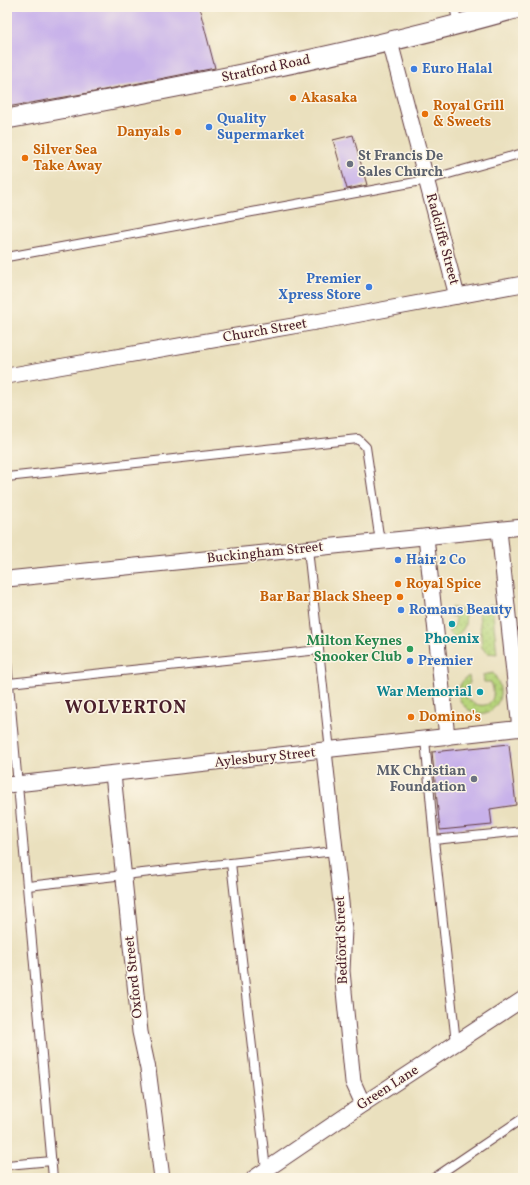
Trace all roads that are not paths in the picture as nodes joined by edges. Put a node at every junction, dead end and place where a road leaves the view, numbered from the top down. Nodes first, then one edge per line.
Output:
1 (454, 7) edge
2 (522, 7) edge
3 (459, 25) junction
4 (390, 42) junction
5 (7, 119) edge
6 (523, 153) edge
7 (426, 180) junction
8 (7, 257) edge
9 (523, 284) edge
10 (457, 296) junction
11 (7, 376) edge
12 (7, 477) edge
13 (523, 527) edge
14 (499, 530) junction
15 (426, 537) junction
16 (380, 542) junction
17 (308, 549) junction
18 (7, 579) edge
19 (319, 650) junction
20 (7, 662) edge
21 (9, 683) junction
22 (522, 728) edge
23 (447, 737) junction
24 (425, 739) junction
25 (327, 751) junction
26 (113, 774) junction
27 (13, 785) edge
28 (523, 831) edge
29 (434, 840) junction
30 (335, 851) junction
31 (231, 863) junction
32 (124, 874) junction
33 (28, 886) junction
34 (523, 999) edge
35 (456, 1043) junction
36 (364, 1104) junction
37 (523, 1118) edge
38 (52, 1161) junction
39 (7, 1165) edge
40 (260, 1174) edge
41 (53, 1178) edge
42 (162, 1178) edge
43 (434, 1178) edge

1 - 3 lane
2 - 3 street, Stratford Road
3 - 4 street, Stratford Road
4 - 5 street, Stratford Road
4 - 7 street, Radcliffe Street
6 - 7 lane
7 - 8 lane
7 - 10 street, Radcliffe Street
9 - 10 street, Church Street
10 - 11 street, Church Street
12 - 16 lane
13 - 14 street, Buckingham Street
14 - 15 street, Buckingham Street
14 - 22 street
15 - 16 street, Buckingham Street
15 - 23 street
16 - 17 street, Buckingham Street
17 - 18 street, Buckingham Street
17 - 19 lane
19 - 21 lane
19 - 25 lane
20 - 21 lane
21 - 27 lane
22 - 23 street, Aylesbury Street
23 - 24 street, Aylesbury Street
24 - 25 street, Aylesbury Street
24 - 29 lane
25 - 26 street, Aylesbury Street
25 - 30 street, Bedford Street
26 - 27 street, Aylesbury Street
26 - 32 street, Oxford Street
27 - 33 lane
28 - 29 lane
29 - 35 lane
30 - 31 lane
30 - 36 street, Bedford Street
31 - 32 lane
31 - 40 lane
32 - 33 lane
32 - 42 street, Oxford Street
33 - 38 lane
34 - 35 street, Green Lane
35 - 36 street, Green Lane
36 - 40 street, Green Lane
37 - 43 lane
38 - 39 lane
38 - 41 lane

